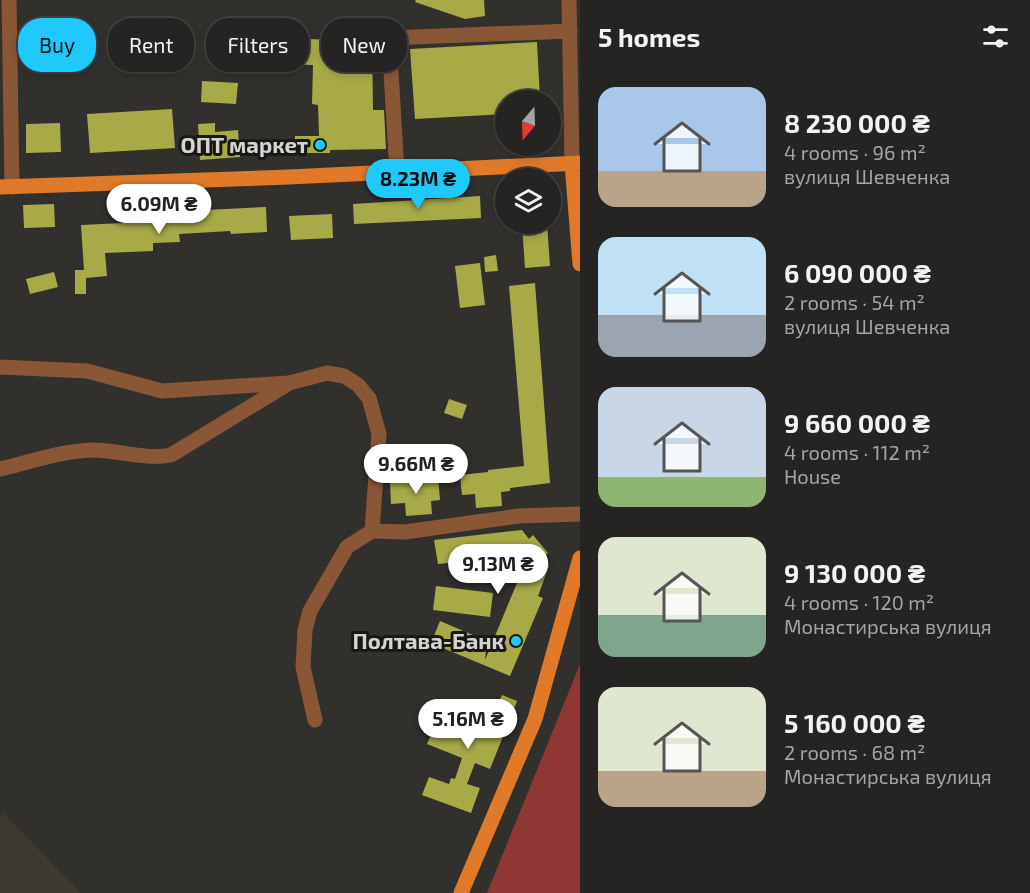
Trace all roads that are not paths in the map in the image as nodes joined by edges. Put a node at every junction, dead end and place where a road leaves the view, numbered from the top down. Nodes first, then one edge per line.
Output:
1 (9, 0) edge
2 (569, 0) edge
3 (570, 31) junction
4 (576, 164) edge
5 (397, 172) junction
6 (6, 187) edge
7 (580, 264) edge
8 (0, 367) edge
9 (289, 383) junction
10 (0, 470) edge
11 (580, 514) edge
12 (372, 531) junction
13 (580, 558) edge
14 (315, 720) dead end
15 (461, 893) edge

1 - 6 street
2 - 3 street
3 - 4 street
3 - 5 street
4 - 5 main road
4 - 7 main road
5 - 6 main road
8 - 9 street
9 - 10 street
9 - 12 street
11 - 12 street
12 - 14 street
13 - 15 main road

